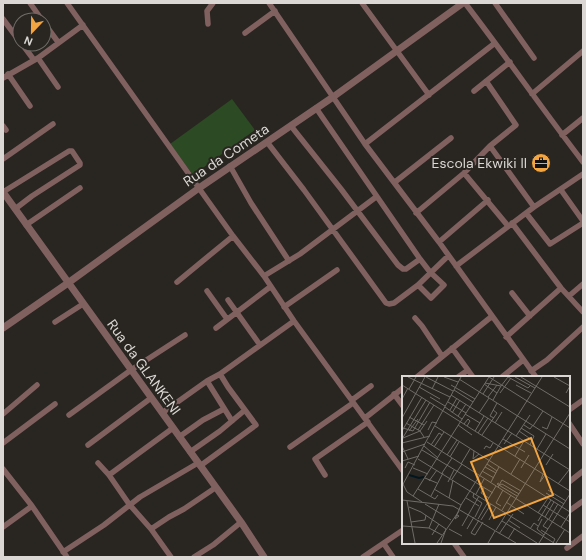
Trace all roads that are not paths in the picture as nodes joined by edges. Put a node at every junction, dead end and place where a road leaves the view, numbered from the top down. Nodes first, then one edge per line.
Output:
1 (30, 3) edge
2 (67, 3) edge
3 (213, 3) edge
4 (269, 3) edge
5 (362, 3) edge
6 (464, 3) edge
7 (495, 3) edge
8 (275, 11) junction
9 (36, 12) edge
10 (3, 19) edge
11 (208, 24) dead end
12 (83, 25) junction
13 (12, 31) edge
14 (245, 33) dead end
15 (52, 34) edge
16 (58, 42) junction
17 (495, 43) junction
18 (396, 50) junction
19 (583, 51) edge
20 (29, 52) edge
21 (534, 58) dead end
22 (36, 59) junction
23 (510, 62) junction
24 (8, 74) junction
25 (3, 78) edge
26 (486, 80) junction
27 (58, 88) dead end
28 (474, 91) dead end
29 (532, 94) junction
30 (429, 95) junction
31 (332, 97) junction
32 (30, 106) dead end
33 (316, 108) junction
34 (583, 118) edge
35 (53, 124) dead end
36 (291, 126) junction
37 (562, 135) junction
38 (451, 138) dead end
39 (267, 142) junction
40 (365, 144) junction
41 (490, 146) junction
42 (3, 159) edge
43 (583, 162) edge
44 (230, 166) junction
45 (464, 173) junction
46 (583, 174) edge
47 (395, 182) junction
48 (80, 188) dead end
49 (199, 188) junction
50 (561, 190) junction
51 (3, 192) edge
52 (376, 197) junction
53 (488, 200) junction
54 (534, 207) junction
55 (15, 209) junction
56 (357, 211) junction
57 (526, 212) junction
58 (416, 213) junction
59 (583, 222) edge
60 (26, 225) junction
61 (510, 225) junction
62 (332, 230) junction
63 (233, 236) junction
64 (439, 242) junction
65 (448, 256) junction
66 (420, 259) junction
67 (289, 261) junction
68 (456, 266) junction
69 (337, 270) dead end
70 (430, 272) junction
71 (264, 276) junction
72 (178, 282) dead end
73 (68, 283) junction
74 (583, 284) edge
75 (418, 285) junction
76 (270, 287) junction
77 (561, 288) junction
78 (207, 291) dead end
79 (512, 293) dead end
80 (568, 296) junction
81 (228, 300) dead end
82 (83, 304) junction
83 (284, 307) junction
84 (237, 312) junction
85 (583, 312) edge
86 (530, 316) junction
87 (492, 317) junction
88 (414, 318) dead end
89 (227, 319) junction
90 (294, 321) junction
91 (55, 322) dead end
92 (583, 326) edge
93 (3, 328) edge
94 (216, 328) dead end
95 (185, 335) dead end
96 (506, 337) junction
97 (260, 345) junction
98 (452, 348) junction
99 (442, 356) junction
100 (523, 360) junction
101 (131, 370) junction
102 (468, 370) junction
103 (531, 371) junction
104 (220, 374) junction
105 (418, 376) edge
106 (459, 376) edge
107 (472, 376) edge
108 (503, 376) edge
109 (535, 376) edge
110 (207, 381) junction
111 (37, 385) dead end
112 (371, 386) dead end
113 (402, 389) edge
114 (394, 394) junction
115 (151, 398) junction
116 (583, 400) edge
117 (353, 402) junction
118 (55, 404) dead end
119 (402, 405) edge
120 (224, 409) junction
121 (570, 409) edge
122 (245, 410) junction
123 (162, 413) junction
124 (3, 414) edge
125 (69, 415) dead end
126 (367, 420) junction
127 (232, 421) junction
128 (570, 424) edge
129 (173, 428) junction
130 (180, 437) junction
131 (3, 443) edge
132 (88, 444) dead end
133 (583, 444) edge
134 (290, 447) dead end
135 (190, 452) junction
136 (98, 463) dead end
137 (199, 464) junction
138 (402, 468) edge
139 (3, 469) edge
140 (583, 471) edge
141 (109, 475) junction
142 (325, 475) dead end
143 (570, 481) edge
144 (215, 488) junction
145 (583, 501) edge
146 (129, 504) junction
147 (32, 506) junction
148 (570, 509) edge
149 (241, 522) junction
150 (3, 527) edge
151 (151, 529) junction
152 (402, 531) edge
153 (583, 536) edge
154 (384, 544) junction
155 (455, 544) edge
156 (567, 548) dead end
157 (65, 555) edge
158 (170, 557) edge
159 (194, 557) edge
160 (264, 557) edge
161 (363, 557) edge
162 (393, 557) edge
163 (464, 557) edge

1 - 9 street
2 - 12 street
3 - 11 street
4 - 8 street
5 - 18 street
6 - 17 street
6 - 18 street, Rua da Cometa
7 - 21 street
8 - 14 street
8 - 31 street
10 - 13 street
12 - 16 street
12 - 49 street
15 - 16 street
16 - 22 street
17 - 23 street
17 - 30 street
18 - 30 street
18 - 31 street, Rua da Cometa
19 - 29 street
20 - 22 street
22 - 24 street
22 - 27 street
23 - 26 street
23 - 29 street
24 - 25 street
24 - 32 street
26 - 28 street
26 - 41 street
29 - 37 street
30 - 40 street
31 - 33 street, Rua da Cometa
31 - 40 street
33 - 36 street, Rua da Cometa
33 - 52 street
34 - 37 street
35 - 42 street
36 - 39 street, Rua da Cometa
36 - 56 street
37 - 43 street
38 - 47 street
39 - 44 street, Rua da Cometa
39 - 62 street
40 - 47 street
41 - 45 street
41 - 54 street
44 - 49 street, Rua da Cometa
44 - 67 street
45 - 53 street
45 - 58 street
46 - 50 street
47 - 58 street
48 - 60 street
49 - 63 street
49 - 73 street, Rua da Cometa
50 - 54 street
50 - 59 street
51 - 55 street, Rua da GLANKENI
51 - 55 street
52 - 56 street
52 - 66 street
53 - 61 street
53 - 64 street
54 - 57 street
55 - 60 street, Rua da GLANKENI
56 - 62 street
56 - 66 street
57 - 59 street
57 - 61 street
58 - 64 street
60 - 73 street, Rua da GLANKENI
61 - 68 street
61 - 77 street
62 - 67 street
62 - 75 street
63 - 71 street
63 - 72 street
64 - 65 street
65 - 68 street
65 - 70 street
66 - 70 street
67 - 71 street
68 - 87 street
69 - 83 street
70 - 75 street
70 - 75 street
71 - 76 street
73 - 82 street, Rua da GLANKENI
73 - 93 street, Rua da Cometa
74 - 80 street
76 - 83 street
76 - 84 street
77 - 80 street
77 - 86 street
78 - 89 street
79 - 86 street
80 - 85 street
81 - 84 street
82 - 91 street
82 - 101 street, Rua da GLANKENI
83 - 90 street
84 - 89 street
84 - 97 street
86 - 96 street
87 - 96 street
87 - 98 street
88 - 99 street
89 - 94 street
90 - 97 street
90 - 117 street
92 - 103 street
95 - 101 street
96 - 100 street
97 - 104 street
98 - 99 street
98 - 102 street
99 - 105 street
100 - 103 street
100 - 108 street
101 - 115 street, Rua da GLANKENI
101 - 125 street
102 - 106 street
102 - 107 street
103 - 109 street
104 - 110 street
104 - 122 street
110 - 120 street
110 - 123 street
111 - 124 street
112 - 117 street
113 - 114 street
114 - 119 street
114 - 126 street
115 - 123 street, Rua da GLANKENI
115 - 132 street
116 - 121 street
117 - 126 street
117 - 134 street
118 - 131 street
120 - 127 street
120 - 130 street
122 - 127 street
122 - 137 street
123 - 129 street, Rua da GLANKENI
126 - 138 street
126 - 142 street
127 - 135 street
128 - 133 street
129 - 130 street, Rua da GLANKENI
129 - 141 street
130 - 135 street, Rua da GLANKENI
135 - 137 street, Rua da GLANKENI
136 - 141 street
137 - 144 street, Rua da GLANKENI
137 - 146 street
139 - 147 street
140 - 143 street
141 - 146 street
144 - 149 street, Rua da GLANKENI
144 - 151 street
145 - 148 street
146 - 151 street
146 - 157 street
147 - 150 street
147 - 157 street
149 - 159 street
149 - 160 street, Rua da GLANKENI
151 - 158 street
152 - 154 street
153 - 156 street
154 - 161 street
154 - 162 street
155 - 163 street

